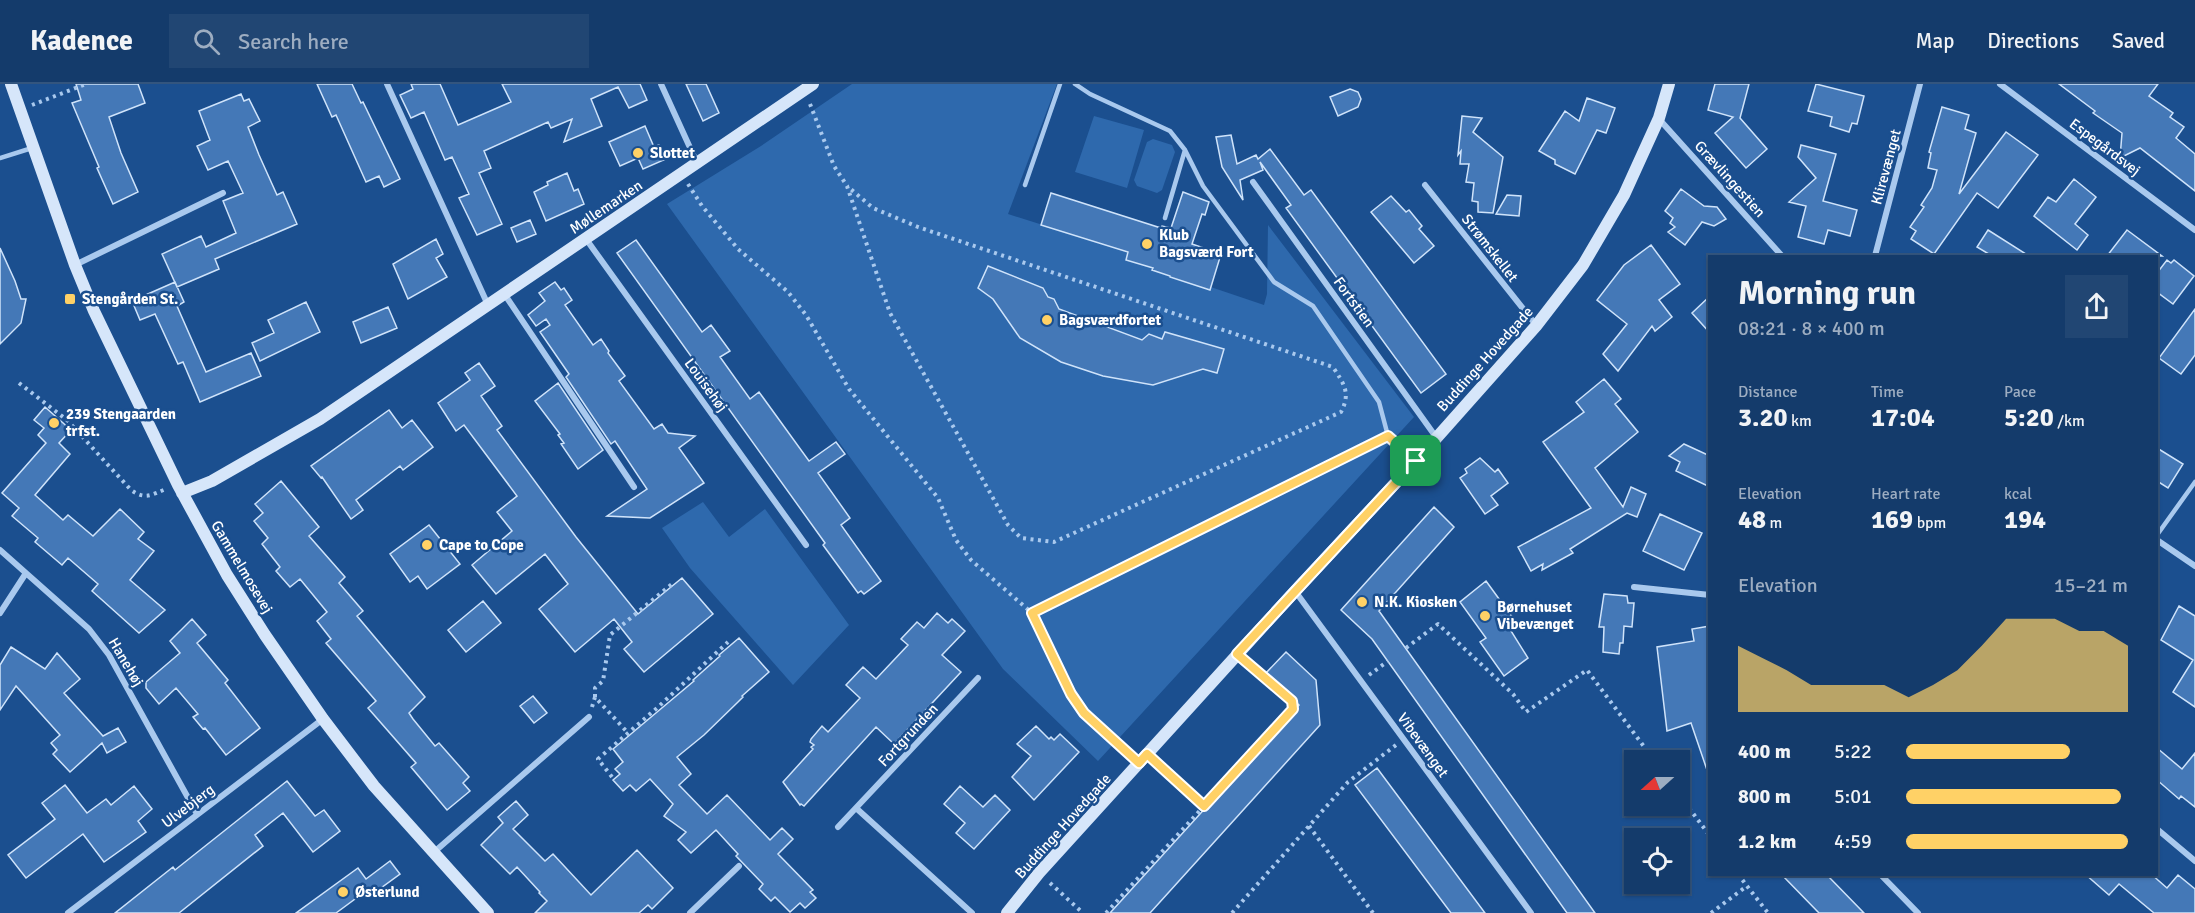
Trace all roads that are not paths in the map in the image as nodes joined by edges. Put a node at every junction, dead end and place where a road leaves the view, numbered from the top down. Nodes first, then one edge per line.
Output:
1 (11, 84) edge
2 (387, 84) edge
3 (661, 84) edge
4 (1060, 84) edge
5 (1076, 84) edge
6 (1669, 84) edge
7 (1920, 84) edge
8 (2000, 84) edge
9 (809, 87) edge
10 (1659, 118) junction
11 (34, 148) junction
12 (1185, 150) junction
13 (0, 158) edge
14 (697, 163) junction
15 (1253, 182) dead end
16 (1025, 185) dead end
17 (1425, 185) dead end
18 (223, 193) dead end
19 (1166, 218) dead end
20 (2195, 230) edge
21 (586, 239) junction
22 (1781, 255) edge
23 (1875, 255) edge
24 (75, 265) junction
25 (505, 296) junction
26 (488, 306) junction
27 (1536, 326) junction
28 (1436, 437) junction
29 (1416, 461) junction
30 (2195, 482) edge
31 (634, 487) dead end
32 (180, 489) junction
33 (2158, 534) edge
34 (2158, 541) edge
35 (806, 545) dead end
36 (0, 550) edge
37 (2195, 566) edge
38 (26, 573) junction
39 (1634, 587) dead end
40 (1295, 591) junction
41 (1708, 595) edge
42 (0, 613) edge
43 (978, 678) dead end
44 (589, 717) road end
45 (324, 719) junction
46 (856, 808) junction
47 (197, 814) junction
48 (838, 827) dead end
49 (2158, 830) edge
50 (433, 853) junction
51 (2195, 861) edge
52 (740, 866) dead end
53 (1882, 876) edge
54 (68, 913) edge
55 (488, 913) edge
56 (690, 913) edge
57 (972, 913) edge
58 (1007, 913) edge
59 (1531, 913) edge
60 (1918, 913) edge

1 - 11 street, Gammelmosevej
2 - 26 street
3 - 14 street
4 - 16 lane
5 - 12 lane
6 - 10 street, Buddinge Hovedgade
7 - 23 street, Klirevænget
8 - 20 street, Espegårdsvej
9 - 14 street, Møllemarken
10 - 22 street, Grævlingestien
10 - 27 street, Buddinge Hovedgade
11 - 13 lane
11 - 24 street, Gammelmosevej
12 - 19 lane
12 - 29 lane
14 - 21 street, Møllemarken
15 - 28 street, Fortstien
17 - 27 street, Strømskellet
18 - 24 street
21 - 25 street, Møllemarken
21 - 35 street, Louisehøj
24 - 32 street, Gammelmosevej
25 - 26 street, Møllemarken
25 - 31 street
26 - 32 street, Møllemarken
27 - 28 street, Buddinge Hovedgade
28 - 29 street, Buddinge Hovedgade
29 - 40 street, Buddinge Hovedgade
30 - 33 lane
32 - 45 street, Gammelmosevej
34 - 37 street
36 - 38 street, Hanehøj
38 - 42 street
38 - 47 street, Hanehøj
39 - 41 street
40 - 58 street, Buddinge Hovedgade
40 - 59 street, Vibevænget
43 - 46 street, Fortgrunden
44 - 50 street
45 - 47 street, Ulvebjerg
45 - 50 street, Gammelmosevej
46 - 48 street, Fortgrunden
46 - 57 street
47 - 54 street, Ulvebjerg
49 - 51 street
50 - 55 street, Gammelmosevej
52 - 56 street
53 - 60 street

